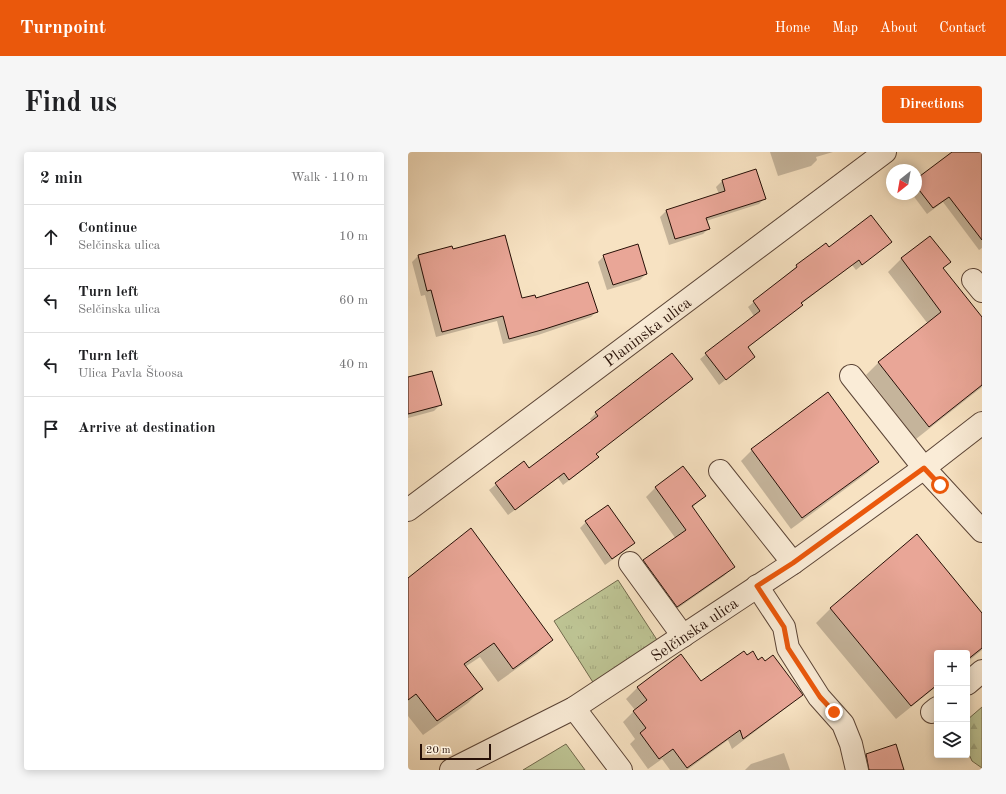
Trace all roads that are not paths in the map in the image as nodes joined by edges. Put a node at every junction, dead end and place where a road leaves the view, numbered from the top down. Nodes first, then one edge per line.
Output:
1 (885, 152) edge
2 (851, 376) dead end
3 (982, 423) edge
4 (924, 468) junction
5 (720, 471) dead end
6 (408, 510) edge
7 (982, 532) edge
8 (793, 563) junction
9 (630, 564) dead end
10 (757, 586) junction
11 (683, 636) junction
12 (982, 671) edge
13 (970, 681) edge
14 (574, 708) junction
15 (451, 770) edge
16 (621, 770) edge
17 (857, 770) edge

1 - 6 street, Planinska ulica
2 - 4 street
3 - 4 street, Selčinska ulica
4 - 7 street
4 - 8 street, Selčinska ulica
5 - 8 street
8 - 10 street, Selčinska ulica
9 - 11 street
10 - 11 street, Selčinska ulica
10 - 17 street
11 - 14 street, Selčinska ulica
12 - 13 street
14 - 15 street, Selčinska ulica
14 - 16 street

